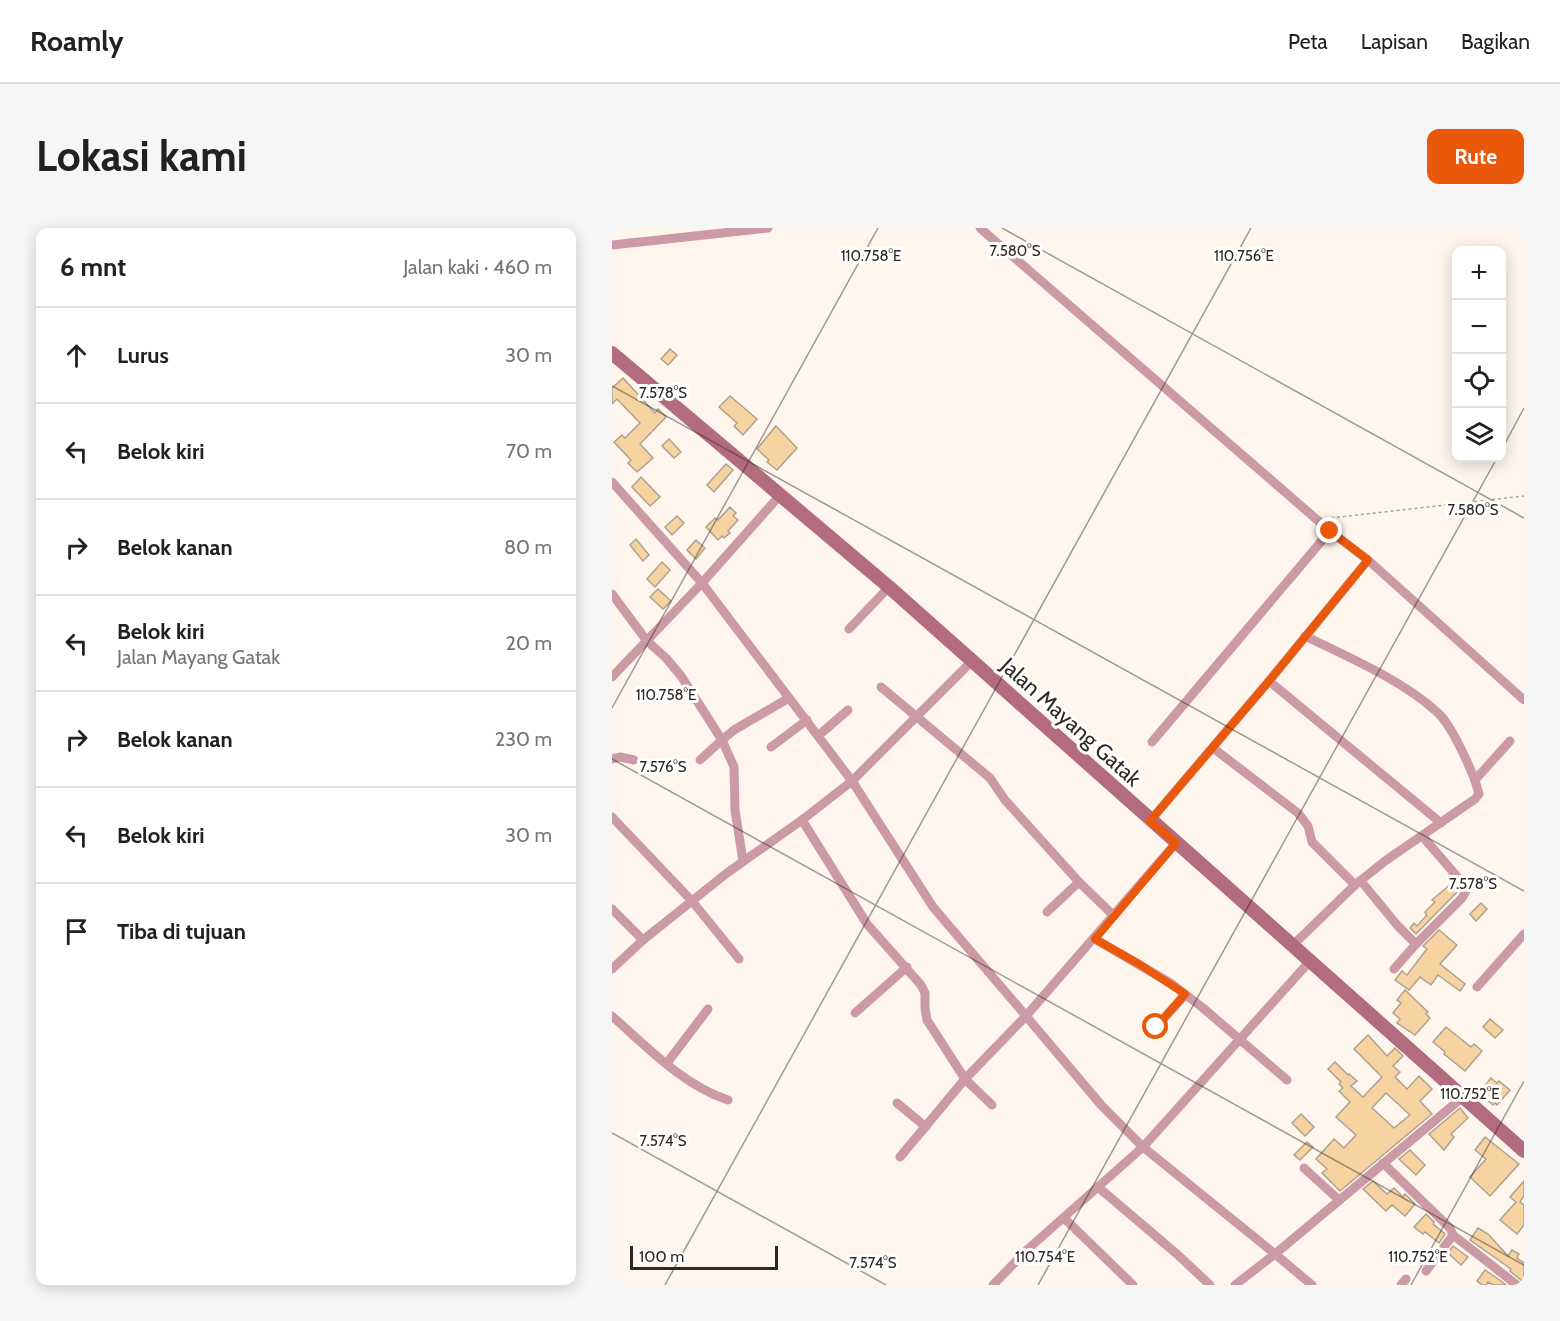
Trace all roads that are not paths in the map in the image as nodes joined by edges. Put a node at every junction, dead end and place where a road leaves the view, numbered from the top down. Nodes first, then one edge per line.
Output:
1 (768, 228) edge
2 (980, 228) edge
3 (612, 245) edge
4 (613, 355) edge
5 (613, 485) edge
6 (781, 494) junction
7 (1330, 531) junction
8 (1368, 560) junction
9 (702, 583) junction
10 (889, 587) junction
11 (612, 594) edge
12 (849, 629) dead end
13 (1305, 636) junction
14 (647, 641) junction
15 (971, 662) junction
16 (612, 677) edge
17 (1269, 681) junction
18 (881, 687) dead end
19 (789, 698) junction
20 (1524, 700) edge
21 (848, 710) dead end
22 (918, 716) junction
23 (807, 720) junction
24 (819, 735) junction
25 (722, 740) junction
26 (1510, 741) dead end
27 (1152, 742) dead end
28 (771, 747) dead end
29 (1213, 748) junction
30 (612, 759) edge
31 (634, 760) dead end
32 (700, 760) dead end
33 (1475, 780) junction
34 (852, 781) junction
35 (612, 817) edge
36 (802, 820) junction
37 (1150, 821) junction
38 (1441, 823) junction
39 (1423, 837) junction
40 (1176, 843) junction
41 (740, 863) junction
42 (1079, 882) junction
43 (1358, 883) junction
44 (692, 901) junction
45 (612, 909) edge
46 (1047, 912) dead end
47 (1114, 916) junction
48 (1524, 934) edge
49 (1095, 939) junction
50 (643, 940) junction
51 (1416, 944) junction
52 (1293, 945) junction
53 (739, 959) dead end
54 (1310, 961) junction
55 (907, 967) junction
56 (612, 969) edge
57 (1394, 969) dead end
58 (1477, 987) dead end
59 (1185, 994) junction
60 (708, 1009) dead end
61 (855, 1013) dead end
62 (612, 1016) edge
63 (1026, 1016) junction
64 (1156, 1027) dead end
65 (1240, 1039) junction
66 (667, 1063) junction
67 (966, 1079) junction
68 (1287, 1080) dead end
69 (1463, 1097) junction
70 (728, 1100) dead end
71 (897, 1103) dead end
72 (992, 1105) dead end
73 (926, 1127) junction
74 (1143, 1147) junction
75 (1524, 1151) edge
76 (900, 1157) dead end
77 (1383, 1163) junction
78 (1304, 1168) dead end
79 (1098, 1187) junction
80 (1339, 1200) junction
81 (1064, 1218) junction
82 (1453, 1235) junction
83 (1275, 1254) junction
84 (1426, 1271) dead end
85 (993, 1285) edge
86 (1133, 1285) edge
87 (1210, 1285) edge
88 (1235, 1285) edge
89 (1312, 1285) edge
90 (1517, 1285) edge

1 - 3 street
2 - 7 street
4 - 6 street, Jalan Mayang Gatak
5 - 9 street
6 - 9 street
6 - 10 street, Jalan Mayang Gatak
7 - 8 street
7 - 27 street
8 - 13 street
8 - 20 street
9 - 14 street
9 - 19 street
10 - 12 street
10 - 15 street, Jalan Mayang Gatak
11 - 14 street
13 - 17 street
13 - 33 street
14 - 16 street
14 - 25 street
15 - 22 street
15 - 37 street, Jalan Mayang Gatak
17 - 29 street
17 - 38 street
18 - 22 street
19 - 23 street
19 - 25 street
21 - 24 street
22 - 34 street
22 - 42 street
23 - 24 street
23 - 28 street
24 - 34 street
25 - 32 street
25 - 41 street
26 - 33 street
29 - 37 street
29 - 43 street
30 - 31 street
33 - 38 street
34 - 36 street
34 - 63 street
35 - 44 street
36 - 41 street
36 - 55 street
37 - 40 street, Jalan Mayang Gatak
38 - 39 street
39 - 43 street
39 - 51 street
40 - 47 street
40 - 52 street, Jalan Mayang Gatak
41 - 44 street
42 - 46 street
42 - 47 street
43 - 51 street
43 - 52 street
44 - 50 street
44 - 53 street
45 - 50 street
47 - 49 street
48 - 58 street
49 - 59 street
49 - 63 street
50 - 56 street
51 - 57 street
52 - 54 street, Jalan Mayang Gatak
54 - 65 street
54 - 69 street, Jalan Mayang Gatak
55 - 61 street
55 - 67 street
59 - 64 street
59 - 65 street
60 - 66 street
62 - 66 street
63 - 67 street
63 - 74 street
65 - 68 street
65 - 74 street
66 - 70 street
67 - 72 street
67 - 73 street
69 - 75 street, Jalan Mayang Gatak
69 - 77 street
71 - 73 street
73 - 76 street
74 - 79 street
74 - 83 street
77 - 80 street
77 - 82 street
78 - 80 street
79 - 81 street
79 - 87 street
80 - 83 street
81 - 85 street
81 - 86 street
82 - 84 street
82 - 90 street
83 - 88 street
83 - 89 street

